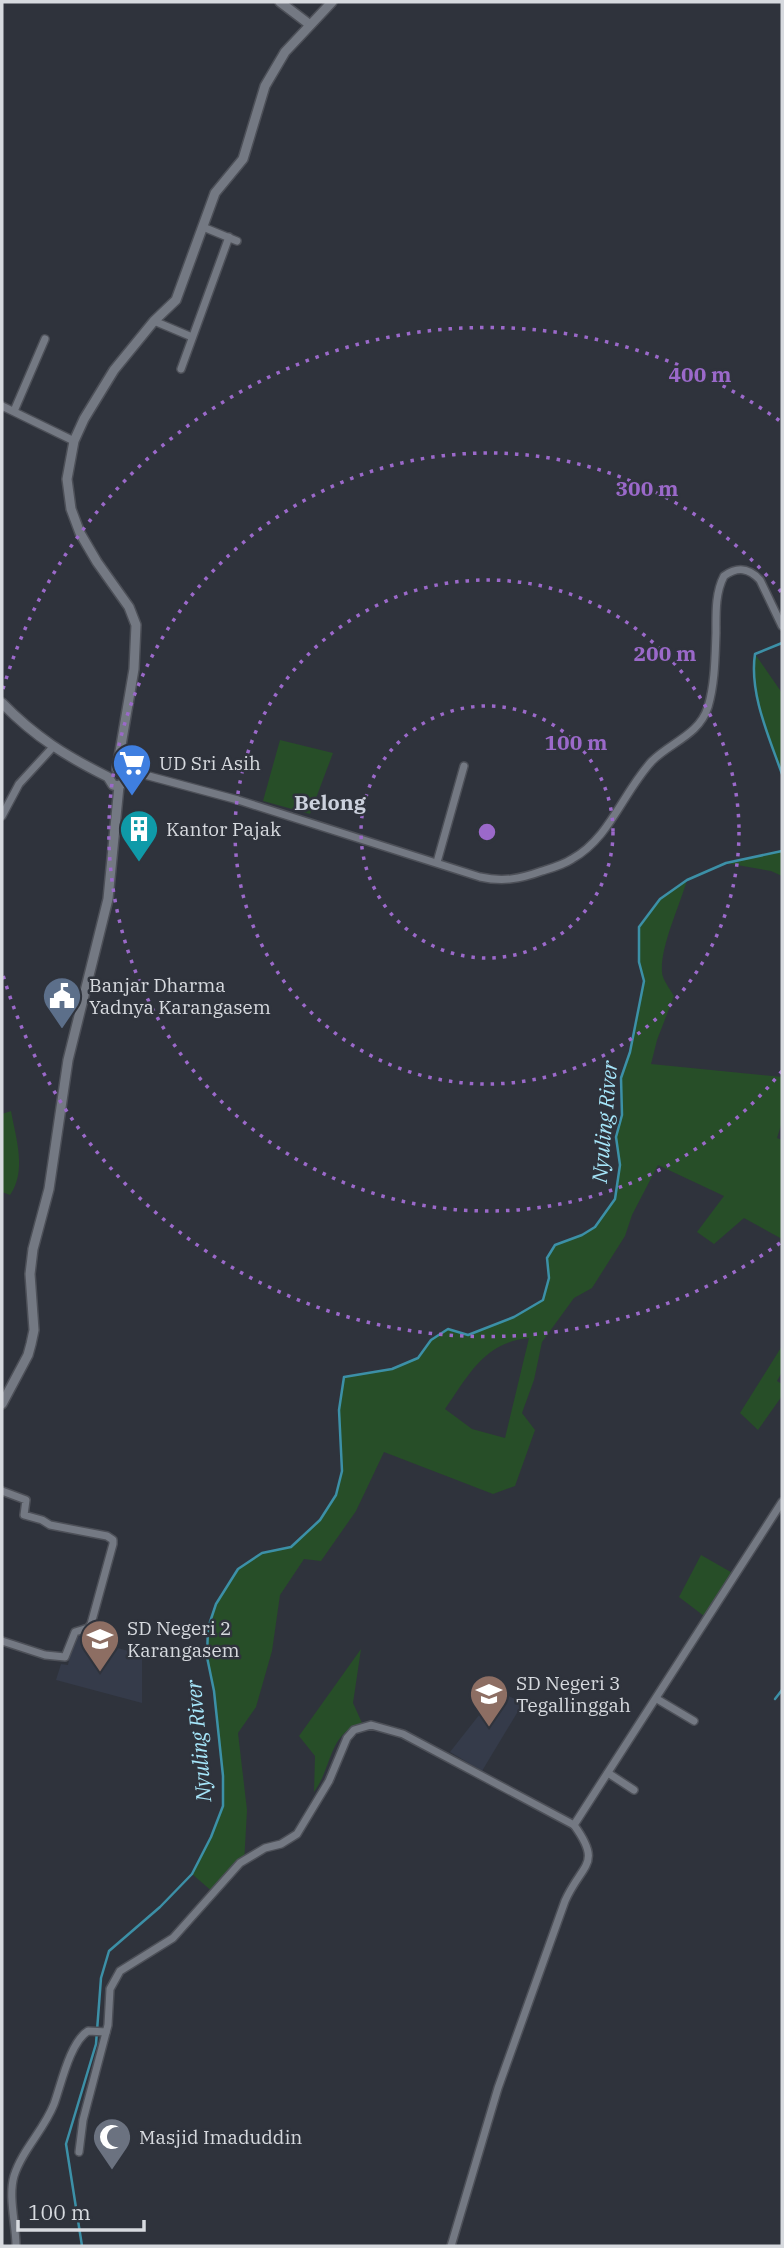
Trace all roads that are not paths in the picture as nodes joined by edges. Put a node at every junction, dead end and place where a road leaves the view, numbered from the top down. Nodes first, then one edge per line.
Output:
1 (280, 2) edge
2 (332, 2) edge
3 (309, 24) junction
4 (203, 227) junction
5 (155, 320) junction
6 (192, 337) junction
7 (45, 339) dead end
8 (181, 369) dead end
9 (2, 406) edge
10 (14, 411) junction
11 (74, 441) junction
12 (782, 626) edge
13 (2, 703) edge
14 (53, 747) junction
15 (464, 766) dead end
16 (121, 777) junction
17 (2, 816) edge
18 (437, 862) junction
19 (2, 1404) edge
20 (2, 1491) edge
21 (782, 1502) edge
22 (2, 1641) edge
23 (657, 1699) junction
24 (694, 1721) dead end
25 (608, 1773) junction
26 (634, 1790) dead end
27 (575, 1825) junction
28 (105, 2032) junction
29 (79, 2152) dead end
30 (16, 2246) edge
31 (451, 2246) edge

1 - 3 street
2 - 3 street
3 - 4 street
4 - 5 street
4 - 6 street
5 - 6 street
5 - 11 street
6 - 8 street
7 - 10 street
9 - 10 street
10 - 11 street
11 - 16 street
12 - 18 street
13 - 14 street
14 - 16 street
14 - 17 street
15 - 18 street
16 - 18 street
16 - 19 street
20 - 22 street
21 - 23 street
23 - 24 street
23 - 25 street
25 - 26 street
25 - 27 street
27 - 28 street
27 - 31 street
28 - 29 street
28 - 30 street

